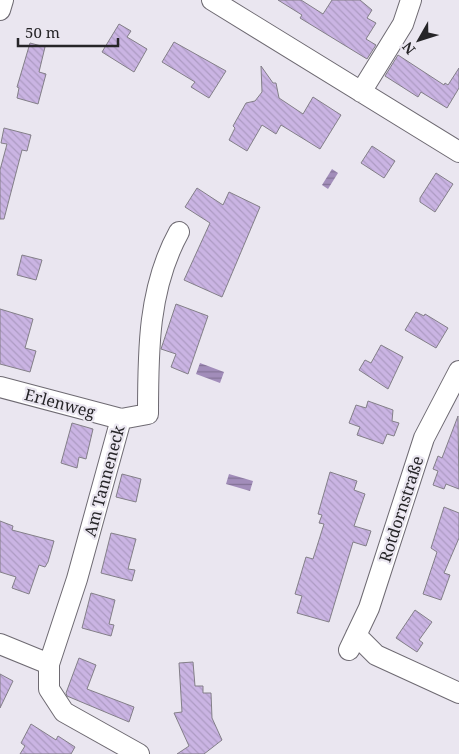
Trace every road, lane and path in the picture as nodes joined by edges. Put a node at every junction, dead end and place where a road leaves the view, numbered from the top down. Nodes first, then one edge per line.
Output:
1 (2, 0) edge
2 (212, 0) edge
3 (411, 0) edge
4 (0, 10) edge
5 (361, 92) junction
6 (459, 152) edge
7 (179, 232) dead end
8 (459, 371) edge
9 (0, 387) edge
10 (121, 418) junction
11 (0, 644) edge
12 (49, 664) junction
13 (459, 693) edge
14 (139, 754) edge

1 - 4 street
2 - 5 street
3 - 5 street
5 - 6 street
7 - 10 street, Am Tanneneck
8 - 13 street, Rotdornstraße
9 - 10 street, Erlenweg
10 - 12 street, Am Tanneneck
11 - 12 street
12 - 14 street, Am Tanneneck

